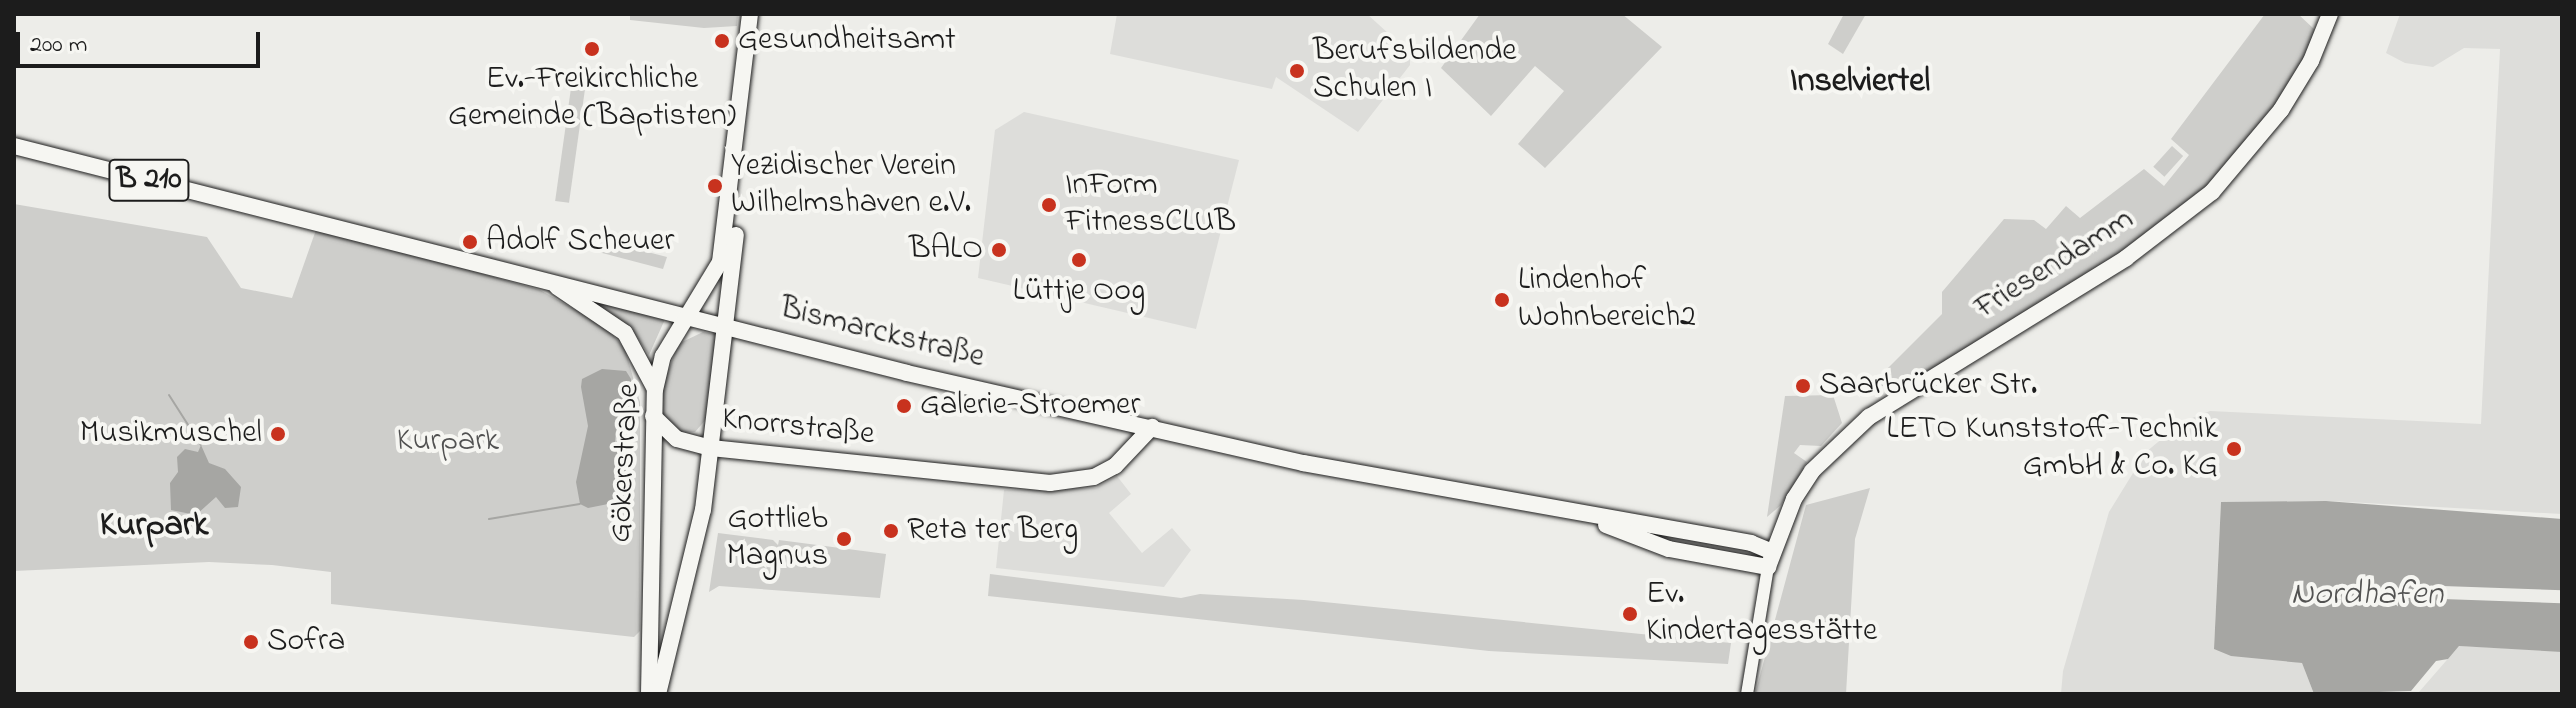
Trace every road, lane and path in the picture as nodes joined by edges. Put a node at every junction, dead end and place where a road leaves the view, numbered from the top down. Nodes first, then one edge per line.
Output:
1 (750, 14) edge
2 (759, 14) edge
3 (2324, 17) edge
4 (14, 146) edge
5 (541, 278) junction
6 (730, 289) junction
7 (687, 315) junction
8 (725, 325) junction
9 (756, 332) junction
10 (655, 390) junction
11 (652, 415) junction
12 (713, 424) junction
13 (1152, 427) junction
14 (677, 439) junction
15 (711, 448) junction
16 (1587, 516) junction
17 (1766, 555) junction
18 (649, 694) edge
19 (658, 694) edge
20 (1747, 694) edge

1 - 7 main road, Gökerstraße
2 - 6 main road
3 - 17 main road, Friesendamm
4 - 5 main road, Bismarckstraße / B 210
5 - 7 main road, Bismarckstraße / B 210
5 - 10 main road, Bismarckstraße / B 210
6 - 8 main road
6 - 9 main road
7 - 8 main road, Bismarckstraße / B 210
7 - 10 main road, Gökerstraße
8 - 9 main road, Bismarckstraße
8 - 12 main road
9 - 13 main road, Bismarckstraße
10 - 11 main road, Gökerstraße
11 - 14 main road, Knorrstraße
11 - 18 main road, Gökerstraße
12 - 14 main road
12 - 15 main road
13 - 15 main road, Knorrstraße
13 - 16 main road, Bismarckstraße
14 - 15 main road, Knorrstraße
15 - 19 main road
16 - 17 main road, Bismarckstraße
16 - 17 main road, Bismarckstraße
17 - 20 street

